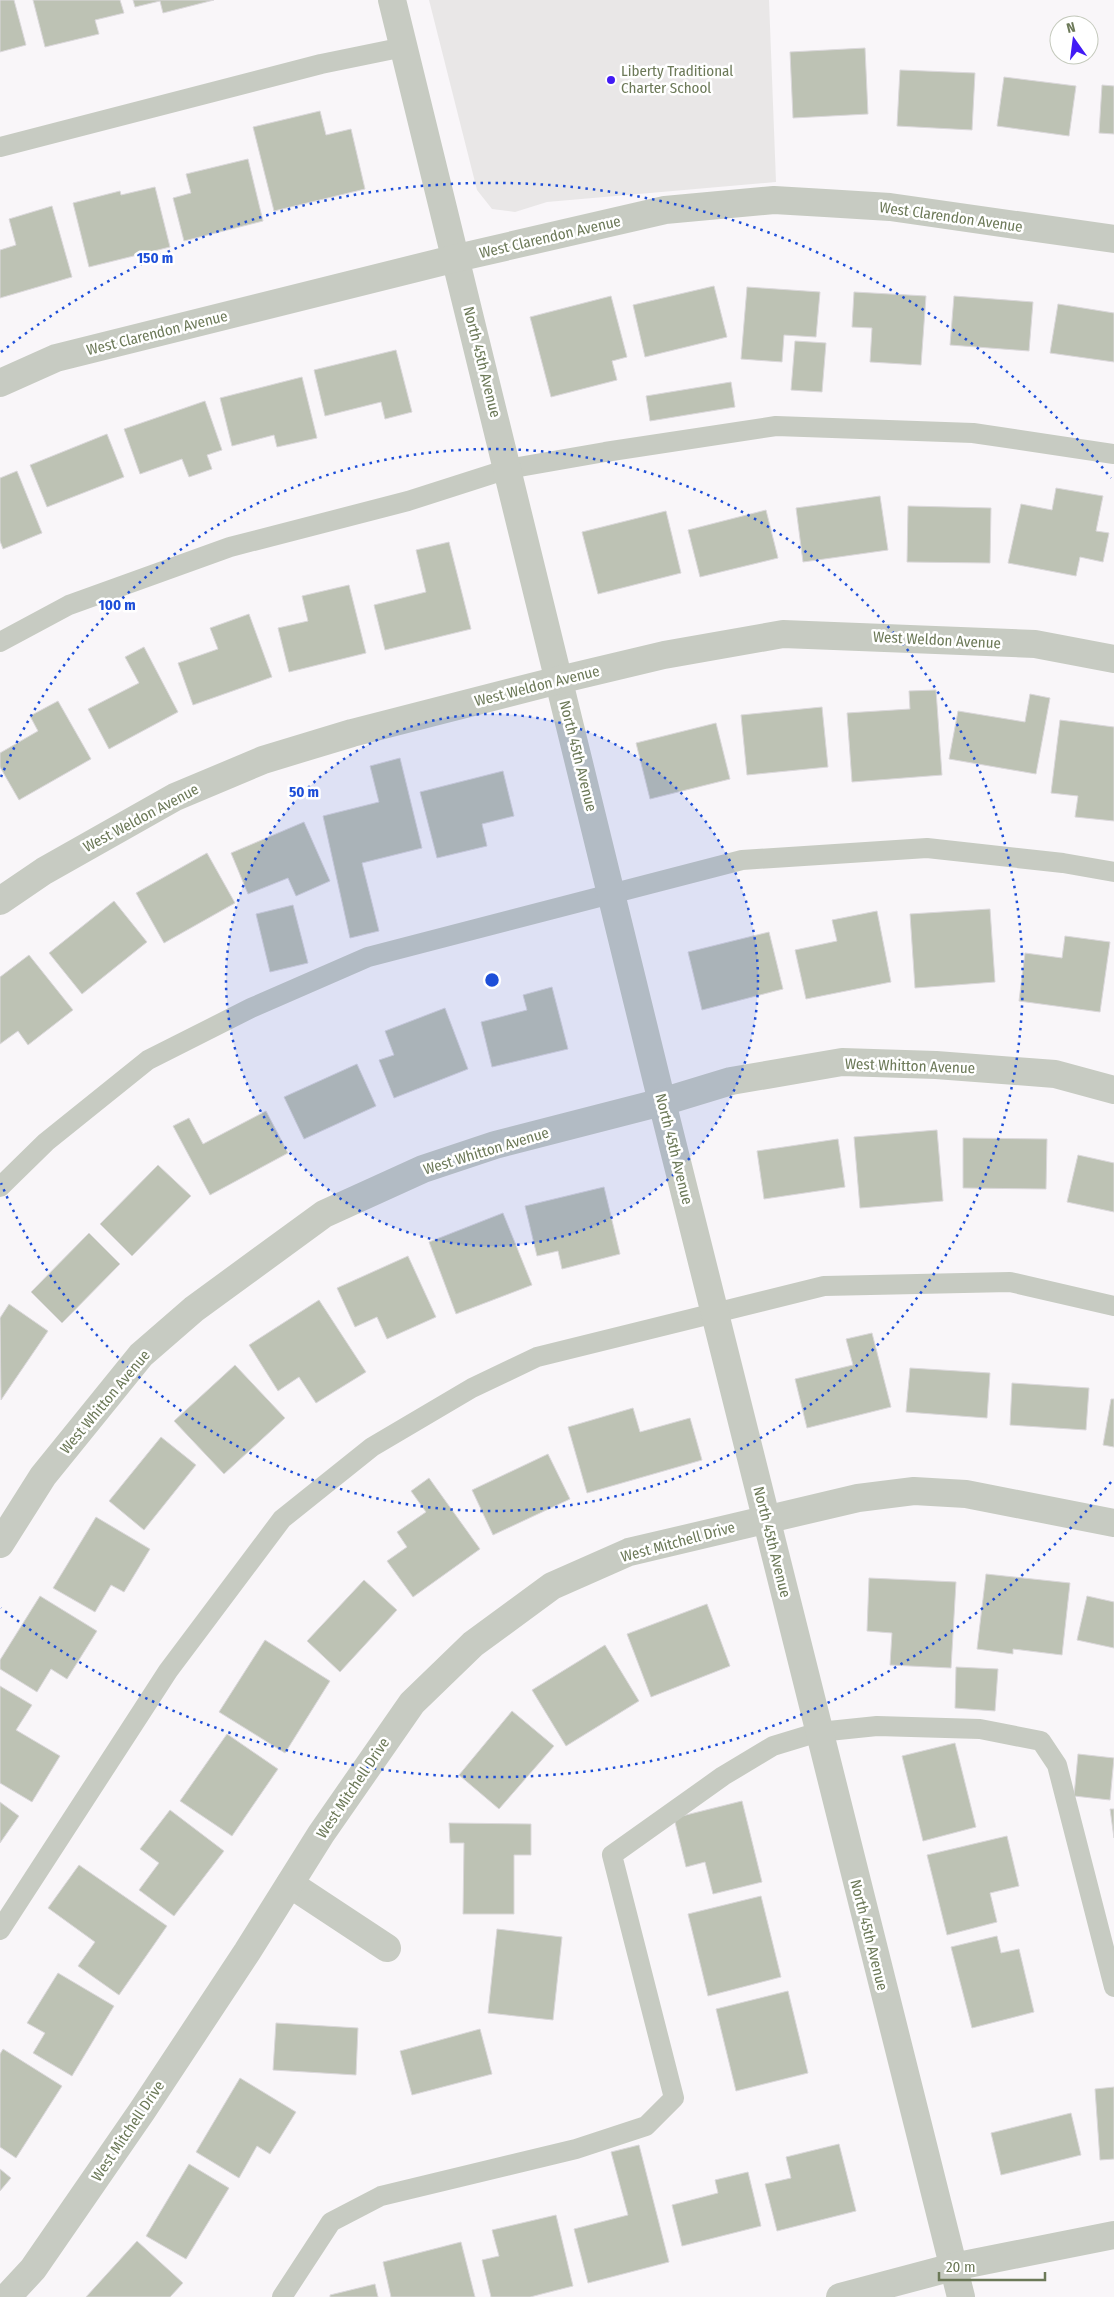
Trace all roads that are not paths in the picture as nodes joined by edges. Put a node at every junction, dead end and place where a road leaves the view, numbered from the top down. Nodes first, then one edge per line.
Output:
1 (392, 0) edge
2 (404, 47) junction
3 (0, 146) edge
4 (1114, 239) edge
5 (457, 258) junction
6 (0, 383) edge
7 (1114, 454) edge
8 (508, 469) junction
9 (0, 642) edge
10 (1114, 660) edge
11 (559, 680) junction
12 (1114, 872) edge
13 (611, 893) junction
14 (0, 902) edge
15 (1114, 1090) edge
16 (662, 1102) junction
17 (0, 1187) edge
18 (1114, 1306) edge
19 (716, 1311) junction
20 (766, 1519) junction
21 (1114, 1523) edge
22 (0, 1544) edge
23 (819, 1732) junction
24 (290, 1884) junction
25 (0, 1930) edge
26 (387, 1948) dead end
27 (1114, 1987) edge
28 (1114, 2235) edge
29 (953, 2267) junction
30 (7, 2297) edge
31 (282, 2297) edge
32 (840, 2297) edge
33 (961, 2297) edge

1 - 2 street, North 45th Avenue
2 - 3 lane
2 - 5 street, North 45th Avenue
4 - 5 street, West Clarendon Avenue
5 - 6 street, West Clarendon Avenue
5 - 8 street, North 45th Avenue
7 - 8 lane
8 - 9 lane
8 - 11 street, North 45th Avenue
10 - 11 street, West Weldon Avenue
11 - 13 street, North 45th Avenue
11 - 14 street, West Weldon Avenue
12 - 13 lane
13 - 16 street, North 45th Avenue
13 - 17 lane
15 - 16 street, West Whitton Avenue
16 - 19 street, North 45th Avenue
16 - 22 street, West Whitton Avenue
18 - 19 lane
19 - 20 street, North 45th Avenue
19 - 25 lane
20 - 21 street, West Mitchell Drive
20 - 23 street, North 45th Avenue
20 - 24 street, West Mitchell Drive
23 - 27 lane
23 - 29 street, North 45th Avenue
23 - 31 lane
24 - 26 street
24 - 30 street, West Mitchell Drive
28 - 29 street
29 - 32 street
29 - 33 street, North 45th Avenue

